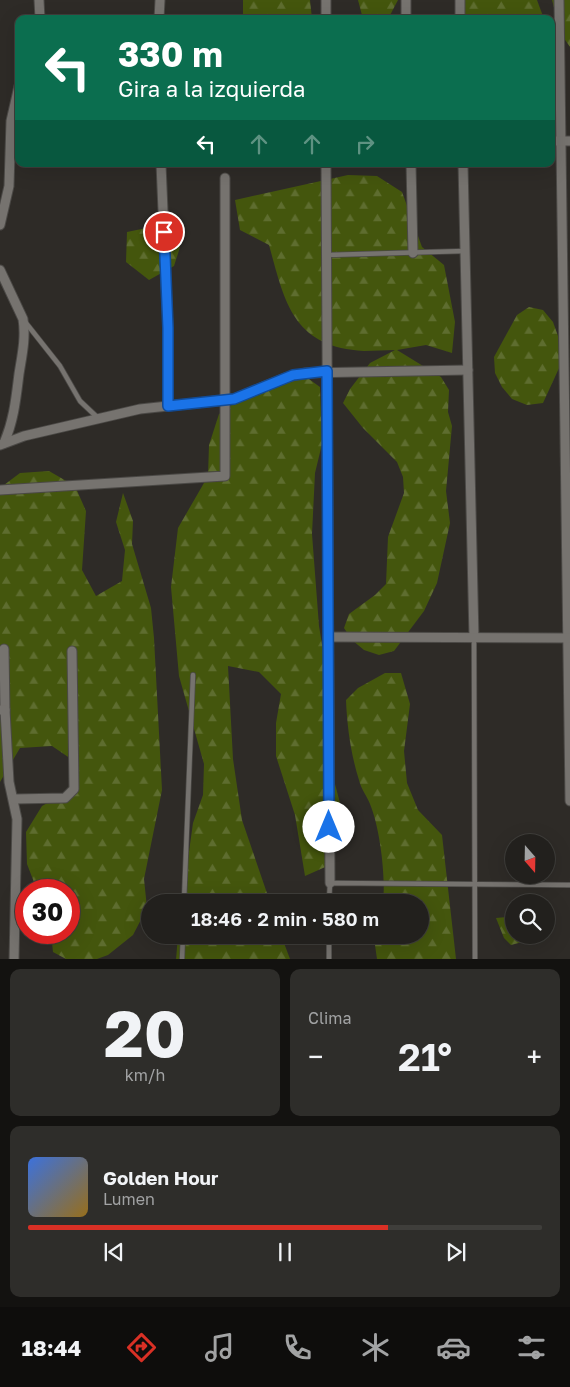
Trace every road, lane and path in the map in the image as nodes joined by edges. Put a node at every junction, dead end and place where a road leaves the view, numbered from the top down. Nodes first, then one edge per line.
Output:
1 (39, 0) edge
2 (160, 0) edge
3 (326, 0) edge
4 (406, 0) edge
5 (460, 0) edge
6 (559, 0) edge
7 (40, 15) edge
8 (159, 15) edge
9 (326, 15) edge
10 (406, 15) edge
11 (460, 15) edge
12 (15, 104) edge
13 (566, 141) edge
14 (161, 167) edge
15 (326, 167) edge
16 (411, 167) edge
17 (463, 167) edge
18 (226, 178) dead end
19 (0, 225) edge
20 (465, 251) junction
21 (413, 253) junction
22 (327, 255) junction
23 (0, 270) edge
24 (24, 320) junction
25 (468, 370) junction
26 (327, 371) junction
27 (224, 400) junction
28 (168, 406) junction
29 (100, 418) junction
30 (2, 444) edge
31 (0, 490) edge
32 (328, 638) junction
33 (474, 638) junction
34 (569, 638) edge
35 (4, 649) dead end
36 (72, 652) dead end
37 (193, 675) dead end
38 (2, 710) edge
39 (14, 799) junction
40 (570, 801) edge
41 (330, 883) junction
42 (475, 884) junction
43 (570, 885) edge
44 (184, 894) edge
45 (330, 894) edge
46 (183, 944) edge
47 (329, 944) edge
48 (14, 959) edge
49 (182, 959) edge
50 (329, 959) edge
51 (475, 959) edge

1 - 7 street
2 - 8 street
3 - 9 street
4 - 10 street
5 - 11 street
6 - 13 street
12 - 19 street
13 - 34 street
14 - 28 street
15 - 22 street
16 - 21 street
17 - 20 street
18 - 27 street
20 - 21 lane
20 - 25 street
21 - 22 lane
22 - 26 street
23 - 24 street
24 - 29 lane
24 - 30 street
25 - 26 street
25 - 33 street
26 - 27 street
26 - 32 street
27 - 28 street
27 - 31 street
28 - 29 street
29 - 30 street
32 - 33 street
32 - 41 street
33 - 34 street
33 - 42 lane
34 - 40 street
35 - 38 street
36 - 39 street
37 - 44 lane
38 - 39 street
39 - 48 street
41 - 42 lane
41 - 45 lane
42 - 43 lane
42 - 51 lane
46 - 49 lane
47 - 50 lane

